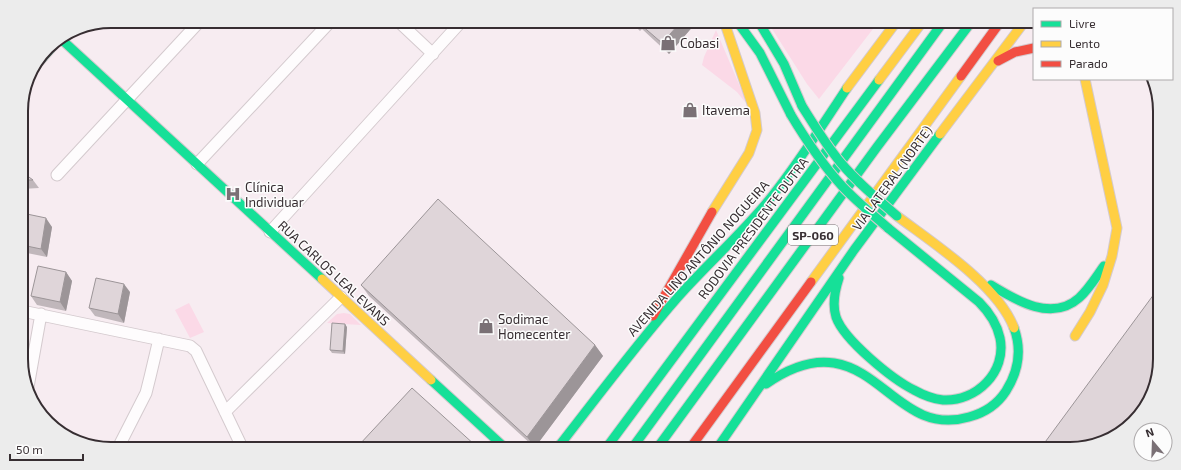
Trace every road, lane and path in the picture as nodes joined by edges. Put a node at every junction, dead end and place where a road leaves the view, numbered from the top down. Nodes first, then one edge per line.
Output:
1 (194, 28) edge
2 (324, 28) edge
3 (405, 28) edge
4 (456, 28) edge
5 (726, 28) edge
6 (742, 28) edge
7 (763, 28) edge
8 (892, 28) edge
9 (918, 28) edge
10 (939, 28) edge
11 (966, 28) edge
12 (976, 28) edge
13 (996, 28) edge
14 (1020, 28) edge
15 (65, 42) edge
16 (1033, 48) edge
17 (433, 54) junction
18 (989, 68) junction
19 (1078, 80) edge
20 (1085, 80) edge
21 (128, 101) junction
22 (1090, 103) junction
23 (877, 147) junction
24 (197, 164) junction
25 (792, 171) junction
26 (57, 175) dead end
27 (270, 232) junction
28 (854, 250) junction
29 (1113, 253) junction
30 (970, 273) junction
31 (341, 297) junction
32 (715, 300) junction
33 (1063, 307) junction
34 (28, 312) edge
35 (41, 314) junction
36 (160, 339) junction
37 (642, 340) junction
38 (714, 370) junction
39 (30, 375) edge
40 (759, 390) junction
41 (700, 404) dead end
42 (225, 412) junction
43 (121, 442) edge
44 (240, 442) edge
45 (499, 442) edge
46 (562, 442) edge
47 (611, 442) edge
48 (637, 442) edge
49 (662, 442) edge
50 (695, 442) edge
51 (722, 442) edge

1 - 21 street
2 - 24 street
3 - 17 street
4 - 17 street
5 - 37 main road
6 - 28 main road, bridge
7 - 30 main road, bridge
8 - 25 main road, AVENIDA LINO ANTÔNIO NOGUEIRA
9 - 32 main road, RODOVIA PRESIDENTE DUTRA / SP-060
10 - 48 main road, SP-060
11 - 23 main road, SP-060
12 - 23 main road, SP-060
13 - 50 main road, SP-060
14 - 18 main road, VIA LATERAL (NORTE)
15 - 21 main road, RUA CARLOS LEAL EVANS
16 - 18 main road
17 - 27 street
18 - 28 main road, VIA LATERAL (NORTE)
19 - 22 main road
20 - 22 main road
21 - 24 main road, RUA CARLOS LEAL EVANS
21 - 26 street
22 - 29 main road
23 - 38 main road, SP-060
24 - 27 main road, RUA CARLOS LEAL EVANS
25 - 32 main road
25 - 37 main road, AVENIDA LINO ANTÔNIO NOGUEIRA
27 - 31 main road, RUA CARLOS LEAL EVANS
28 - 40 main road, VIA LATERAL (NORTE)
29 - 33 main road
29 - 33 main road
30 - 33 main road
30 - 40 main road
31 - 42 street
31 - 45 main road, RUA CARLOS LEAL EVANS
32 - 47 main road, RODOVIA PRESIDENTE DUTRA / SP-060
34 - 35 street
35 - 36 street
35 - 39 street
36 - 42 street
36 - 43 street
37 - 46 main road, AVENIDA LINO ANTÔNIO NOGUEIRA
38 - 41 main road
38 - 49 main road, SP-060
40 - 51 main road, VIA LATERAL (NORTE)
42 - 44 street

